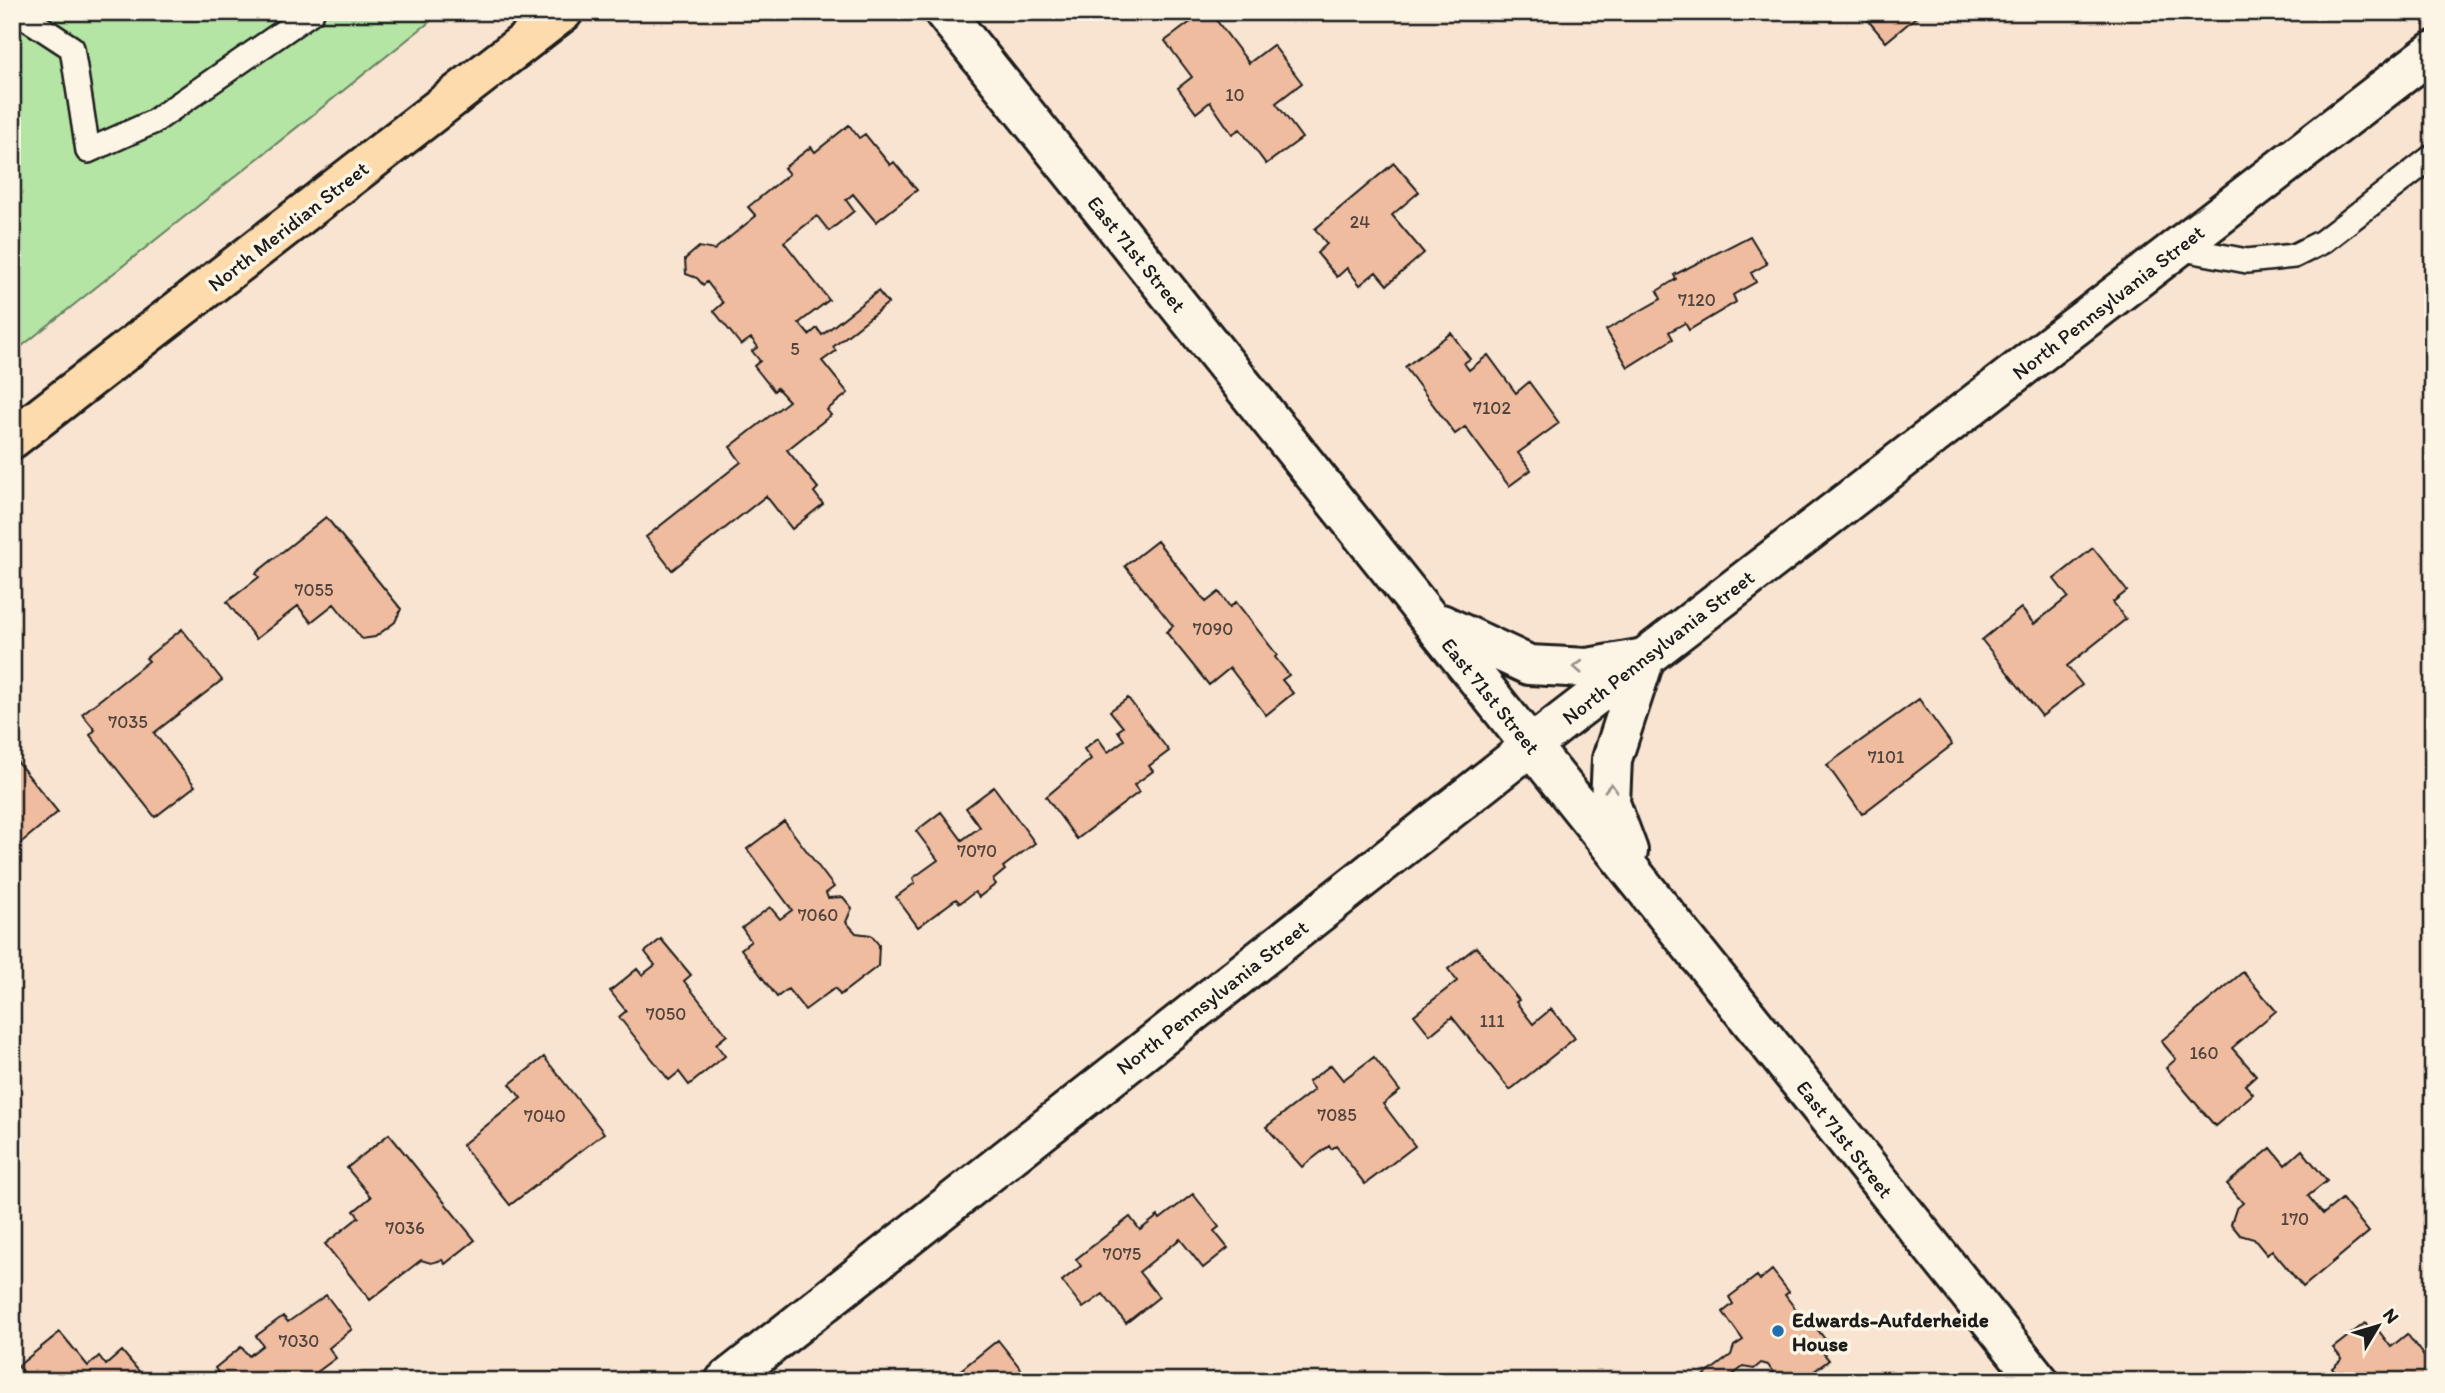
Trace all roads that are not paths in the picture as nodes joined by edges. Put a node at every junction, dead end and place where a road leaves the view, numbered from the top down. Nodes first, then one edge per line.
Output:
1 (16, 12) edge
2 (312, 12) edge
3 (563, 12) edge
4 (943, 12) edge
5 (2433, 51) edge
6 (2433, 156) edge
7 (2178, 248) junction
8 (12, 439) edge
9 (1429, 619) junction
10 (1645, 657) junction
11 (1531, 746) junction
12 (1637, 876) junction
13 (724, 1381) edge
14 (2039, 1381) edge

1 - 2 lane
3 - 8 main road, North Meridian Street
4 - 9 main road, East 71st Street
5 - 7 main road, North Pennsylvania Street
6 - 7 lane
7 - 10 main road, North Pennsylvania Street
10 -> 9 main road
9 - 11 main road, East 71st Street
10 - 11 main road, North Pennsylvania Street
12 -> 10 main road
11 - 12 main road, East 71st Street
11 - 13 main road, North Pennsylvania Street
12 - 14 main road, East 71st Street

